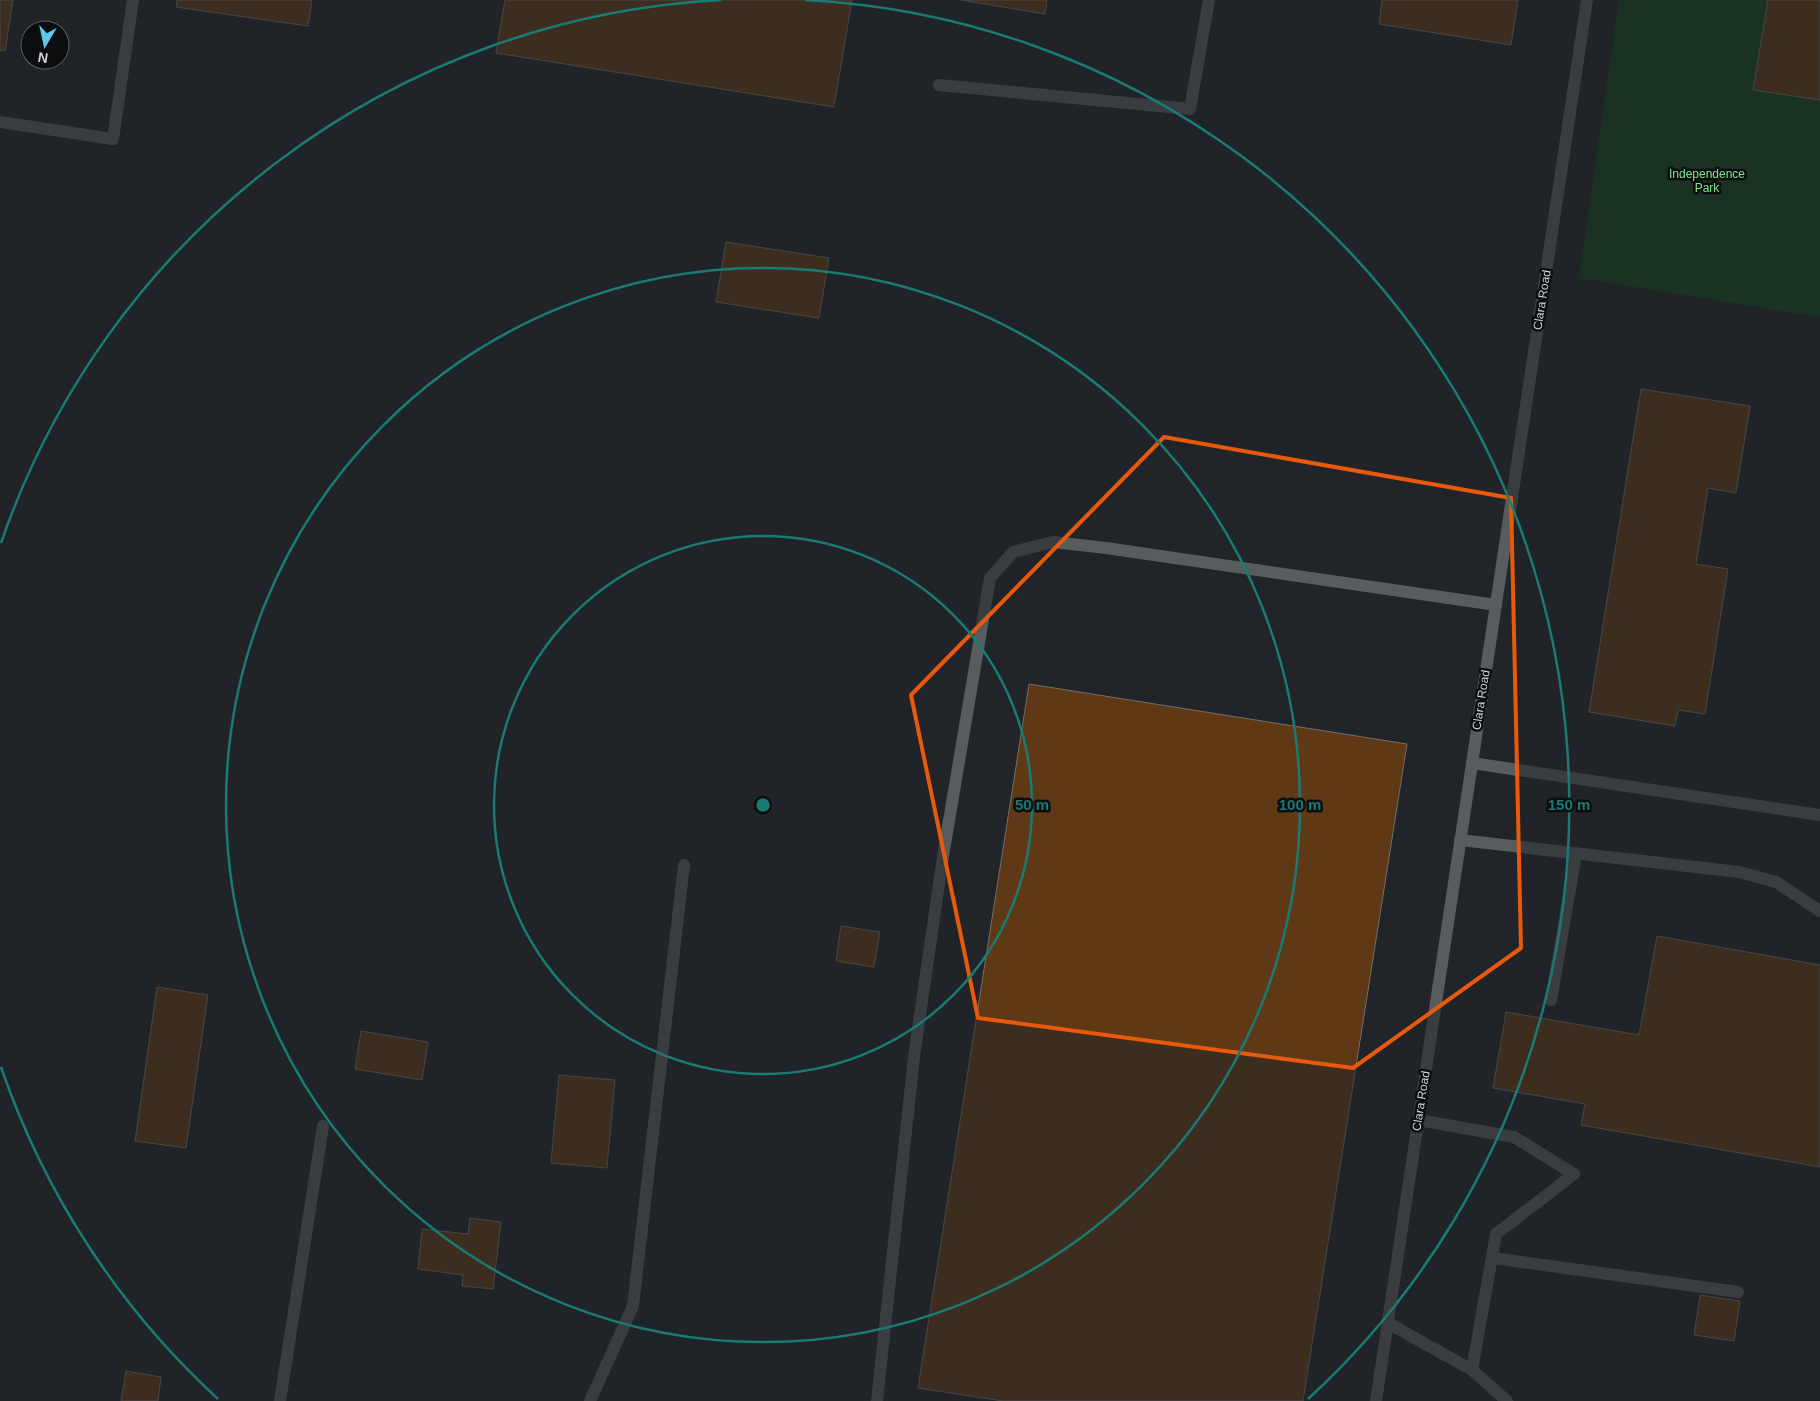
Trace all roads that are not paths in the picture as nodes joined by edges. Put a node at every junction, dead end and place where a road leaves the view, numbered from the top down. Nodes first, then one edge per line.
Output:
1 (133, 0) edge
2 (1209, 0) edge
3 (1588, 0) edge
4 (939, 85) dead end
5 (0, 122) edge
6 (1496, 605) junction
7 (1472, 763) junction
8 (1820, 815) edge
9 (1460, 840) junction
10 (1576, 854) junction
11 (684, 865) dead end
12 (1820, 911) edge
13 (1551, 1000) dead end
14 (1418, 1120) junction
15 (323, 1126) dead end
16 (1493, 1258) junction
17 (1738, 1292) dead end
18 (1388, 1323) junction
19 (1472, 1370) junction
20 (280, 1401) edge
21 (590, 1401) edge
22 (877, 1401) edge
23 (1376, 1401) edge
24 (1507, 1401) edge

1 - 5 street
2 - 4 street
3 - 6 street, Clara Road
6 - 7 street, Clara Road
6 - 22 street
7 - 8 street
7 - 9 street, Clara Road
9 - 10 street
9 - 14 street, Clara Road
10 - 12 street
10 - 13 street
11 - 21 street
14 - 16 street
14 - 18 street, Clara Road
15 - 20 street
16 - 17 street
16 - 19 street
18 - 19 street
18 - 23 street, Clara Road
19 - 24 street

